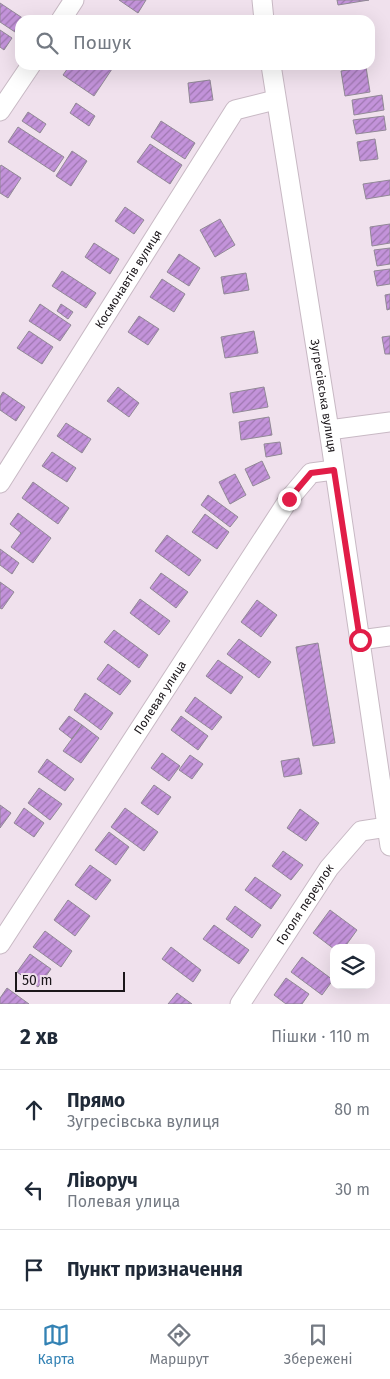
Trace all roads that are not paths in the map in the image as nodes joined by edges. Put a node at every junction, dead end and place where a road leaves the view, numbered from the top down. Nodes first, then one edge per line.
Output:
1 (74, 0) edge
2 (262, 0) edge
3 (64, 15) edge
4 (264, 15) edge
5 (28, 70) edge
6 (272, 70) edge
7 (275, 100) junction
8 (0, 111) edge
9 (390, 422) edge
10 (329, 430) junction
11 (334, 470) junction
12 (0, 483) edge
13 (390, 636) edge
14 (360, 640) junction
15 (387, 827) junction
16 (390, 846) edge
17 (0, 944) edge
18 (240, 1004) edge

1 - 3 street
2 - 4 street
5 - 8 street
6 - 7 street, Зугресівська вулиця
7 - 10 street, Зугресівська вулиця
7 - 12 street, Космонавтів вулиця
9 - 10 street
10 - 11 street, Зугресівська вулиця
11 - 14 street, Зугресівська вулиця
11 - 17 street, Полевая улица
13 - 14 street
14 - 15 street, Зугресівська вулиця
15 - 16 street, Зугресівська вулиця
15 - 18 street, Гоголя переулок

